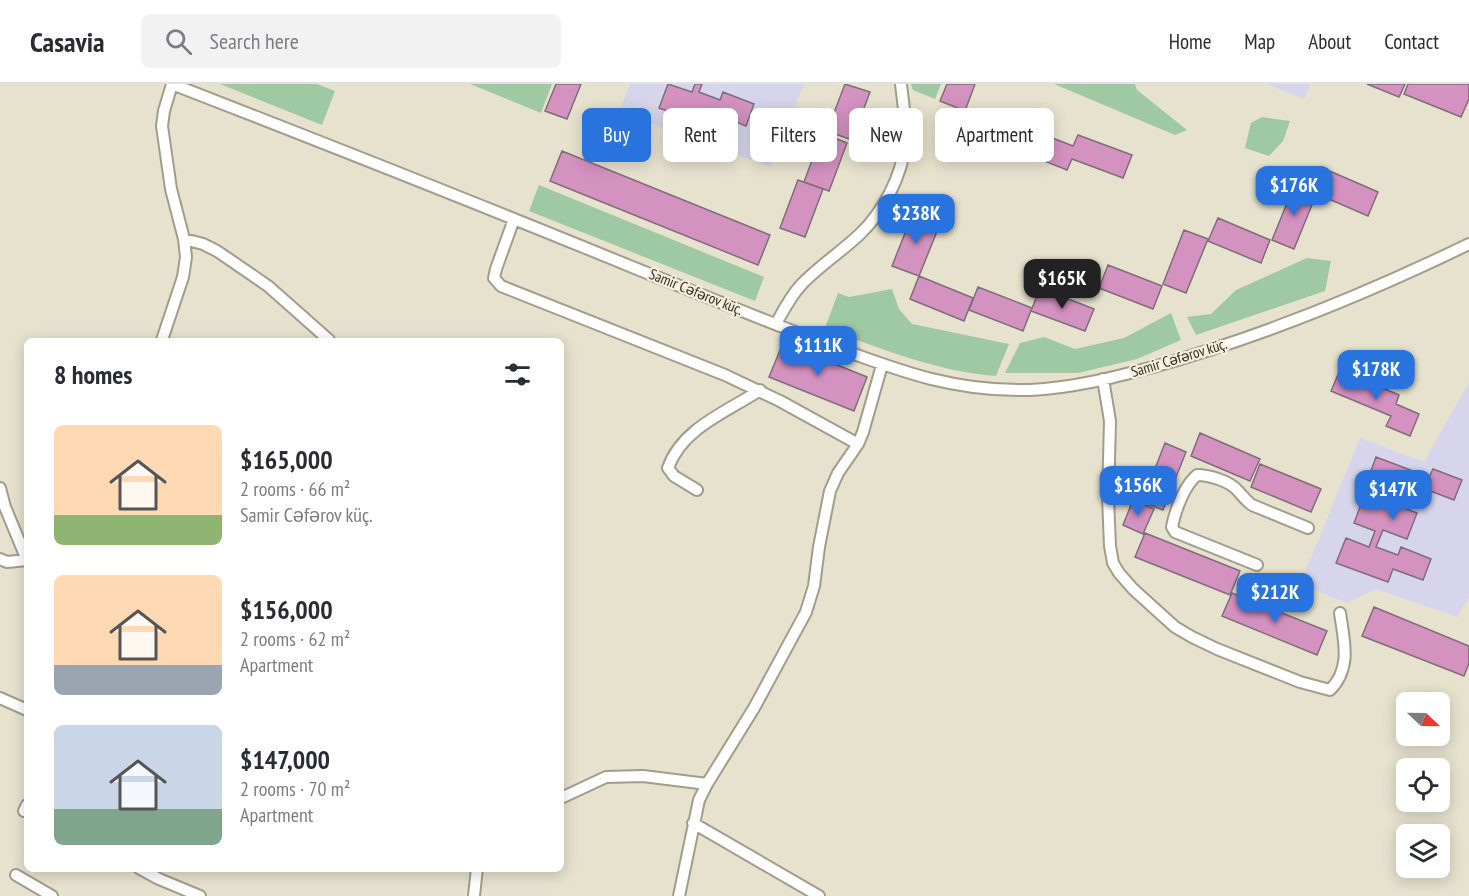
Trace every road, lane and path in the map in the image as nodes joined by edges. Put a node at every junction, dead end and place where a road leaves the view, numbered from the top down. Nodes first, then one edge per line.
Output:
1 (172, 84) edge
2 (901, 84) edge
3 (514, 219) junction
4 (184, 239) junction
5 (1469, 244) edge
6 (776, 324) junction
7 (163, 338) edge
8 (327, 338) edge
9 (882, 365) junction
10 (1103, 380) junction
11 (760, 390) junction
12 (858, 444) junction
13 (0, 488) edge
14 (697, 490) dead end
15 (1308, 528) dead end
16 (24, 553) edge
17 (0, 558) edge
18 (24, 560) edge
19 (1257, 566) dead end
20 (1340, 613) dead end
21 (0, 698) edge
22 (24, 709) edge
23 (707, 784) junction
24 (564, 797) edge
25 (693, 824) junction
26 (146, 872) edge
27 (477, 872) edge
28 (16, 875) dead end
29 (52, 896) edge
30 (201, 896) edge
31 (474, 896) edge
32 (679, 896) edge
33 (819, 896) edge

1 - 3 street, Samir Cəfərov küç.
1 - 4 street
2 - 6 street
3 - 6 street, Samir Cəfərov küç.
3 - 11 street
4 - 7 street
4 - 8 street
5 - 10 street, Samir Cəfərov küç.
6 - 9 street, Samir Cəfərov küç.
9 - 10 street, Samir Cəfərov küç.
9 - 12 street
10 - 20 street
11 - 12 street
11 - 14 street
12 - 23 street
13 - 16 street
15 - 19 street
17 - 18 street
21 - 22 street
23 - 24 street
23 - 25 street
25 - 32 street
25 - 33 street
26 - 30 street
27 - 31 street
28 - 29 street

